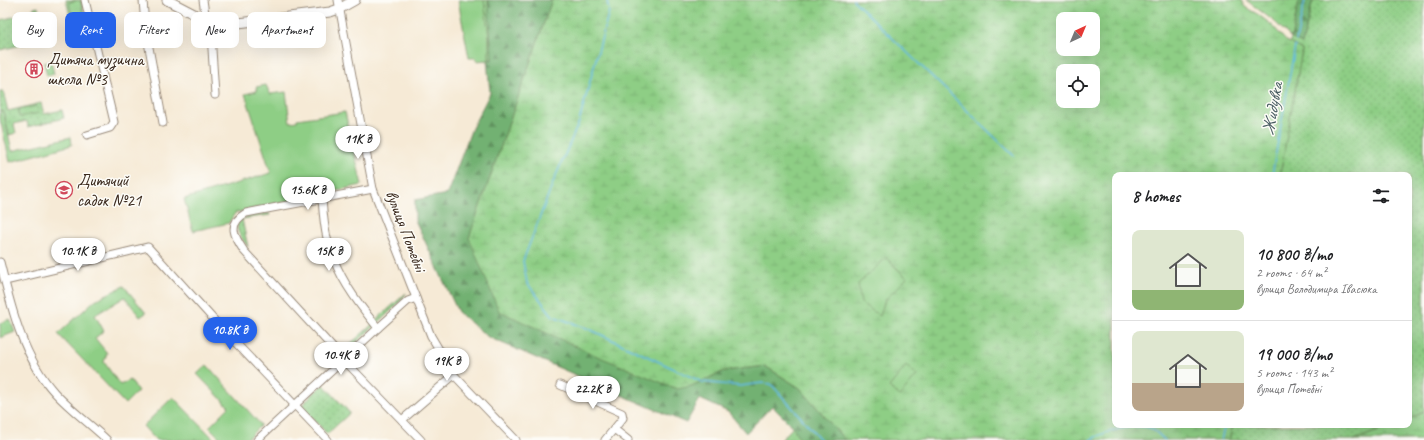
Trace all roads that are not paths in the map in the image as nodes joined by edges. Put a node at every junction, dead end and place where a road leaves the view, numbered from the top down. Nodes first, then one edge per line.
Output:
1 (85, 0) edge
2 (143, 0) edge
3 (167, 0) edge
4 (202, 0) edge
5 (355, 0) edge
6 (338, 5) edge
7 (191, 12) edge
8 (204, 12) edge
9 (239, 22) edge
10 (212, 48) edge
11 (215, 95) dead end
12 (163, 123) dead end
13 (87, 135) dead end
14 (373, 189) junction
15 (322, 199) junction
16 (0, 262) edge
17 (5, 281) junction
18 (416, 298) junction
19 (378, 328) junction
20 (344, 360) junction
21 (454, 375) junction
22 (560, 385) dead end
23 (295, 405) junction
24 (402, 420) junction
25 (614, 429) junction
26 (107, 440) edge
27 (257, 440) edge
28 (328, 440) edge
29 (421, 440) edge
30 (516, 440) edge
31 (605, 440) edge
32 (628, 440) edge

1 - 13 street
2 - 12 street
3 - 7 main road
4 - 8 street
5 - 6 main road
6 - 9 main road
6 - 14 street, вулиця Потебні
10 - 11 street
14 - 15 street
14 - 18 street, вулиця Потебні
15 - 19 street
15 - 20 street
16 - 17 street
17 - 23 street
17 - 26 street
18 - 19 street
18 - 21 street, вулиця Потебні
19 - 20 street
20 - 23 street
20 - 24 street
21 - 24 street
21 - 30 street, вулиця Потебні
22 - 25 street
23 - 27 street
23 - 28 street
24 - 29 street
25 - 31 street
25 - 32 street

